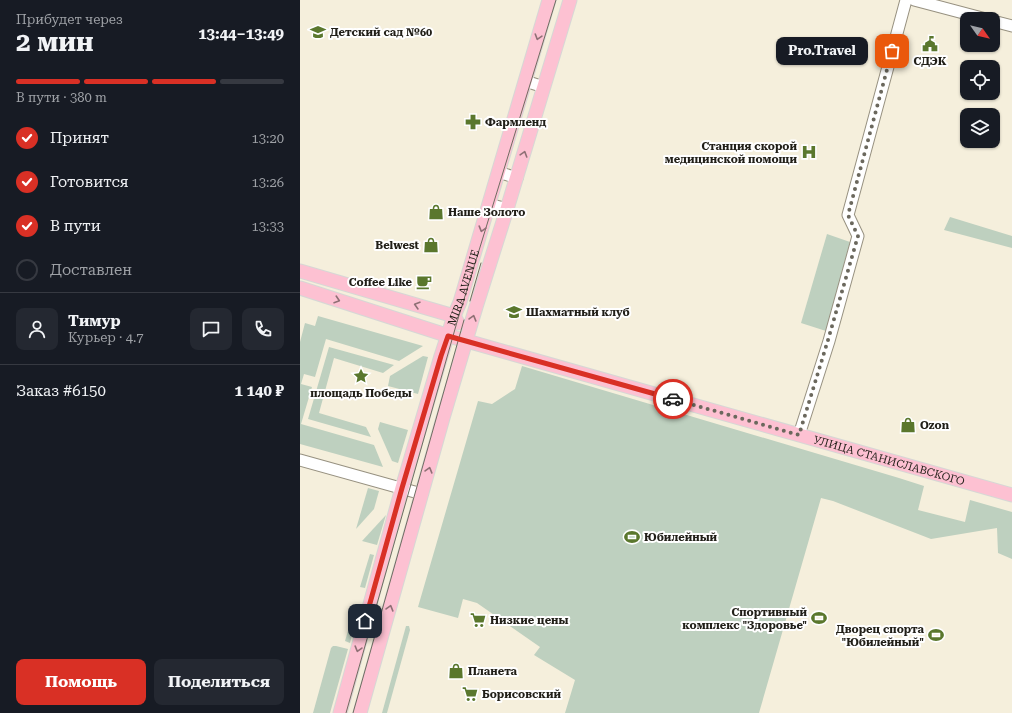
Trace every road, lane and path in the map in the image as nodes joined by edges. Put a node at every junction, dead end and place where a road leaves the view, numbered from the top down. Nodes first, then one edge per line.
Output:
1 (549, 0) edge
2 (570, 0) edge
3 (906, 0) edge
4 (914, 0) edge
5 (960, 12) edge
6 (1000, 23) edge
7 (1012, 26) edge
8 (525, 81) junction
9 (544, 87) junction
10 (498, 172) junction
11 (517, 178) junction
12 (489, 204) junction
13 (507, 209) junction
14 (300, 271) edge
15 (300, 288) edge
16 (454, 316) junction
17 (448, 336) junction
18 (466, 341) junction
19 (799, 435) junction
20 (300, 460) edge
21 (402, 488) junction
22 (422, 494) junction
23 (1012, 495) edge
24 (340, 713) edge
25 (360, 713) edge

1 -> 8 main road, MIRA AVENUE
2 - 9 main road, MIRA AVENUE
3 - 19 street
4 - 5 street
6 - 7 street
8 - 9 street
8 - 10 main road, MIRA AVENUE
11 -> 9 main road, MIRA AVENUE
10 - 11 street
10 - 12 main road, MIRA AVENUE
11 - 13 main road, MIRA AVENUE
12 - 13 street
12 -> 16 main road, MIRA AVENUE
18 -> 13 main road, MIRA AVENUE
16 -> 14 main road
15 -> 17 main road, УЛИЦА СТАНИСЛАВСКОГО
16 - 17 main road, MIRA AVENUE
16 - 18 main road
17 - 18 main road, УЛИЦА СТАНИСЛАВСКОГО
17 - 21 main road, MIRA AVENUE
18 - 19 main road, УЛИЦА СТАНИСЛАВСКОГО
22 -> 18 main road, MIRA AVENUE
19 - 23 main road, УЛИЦА СТАНИСЛАВСКОГО
20 - 21 street
21 - 22 street
21 -> 24 main road, MIRA AVENUE
25 -> 22 main road, MIRA AVENUE

